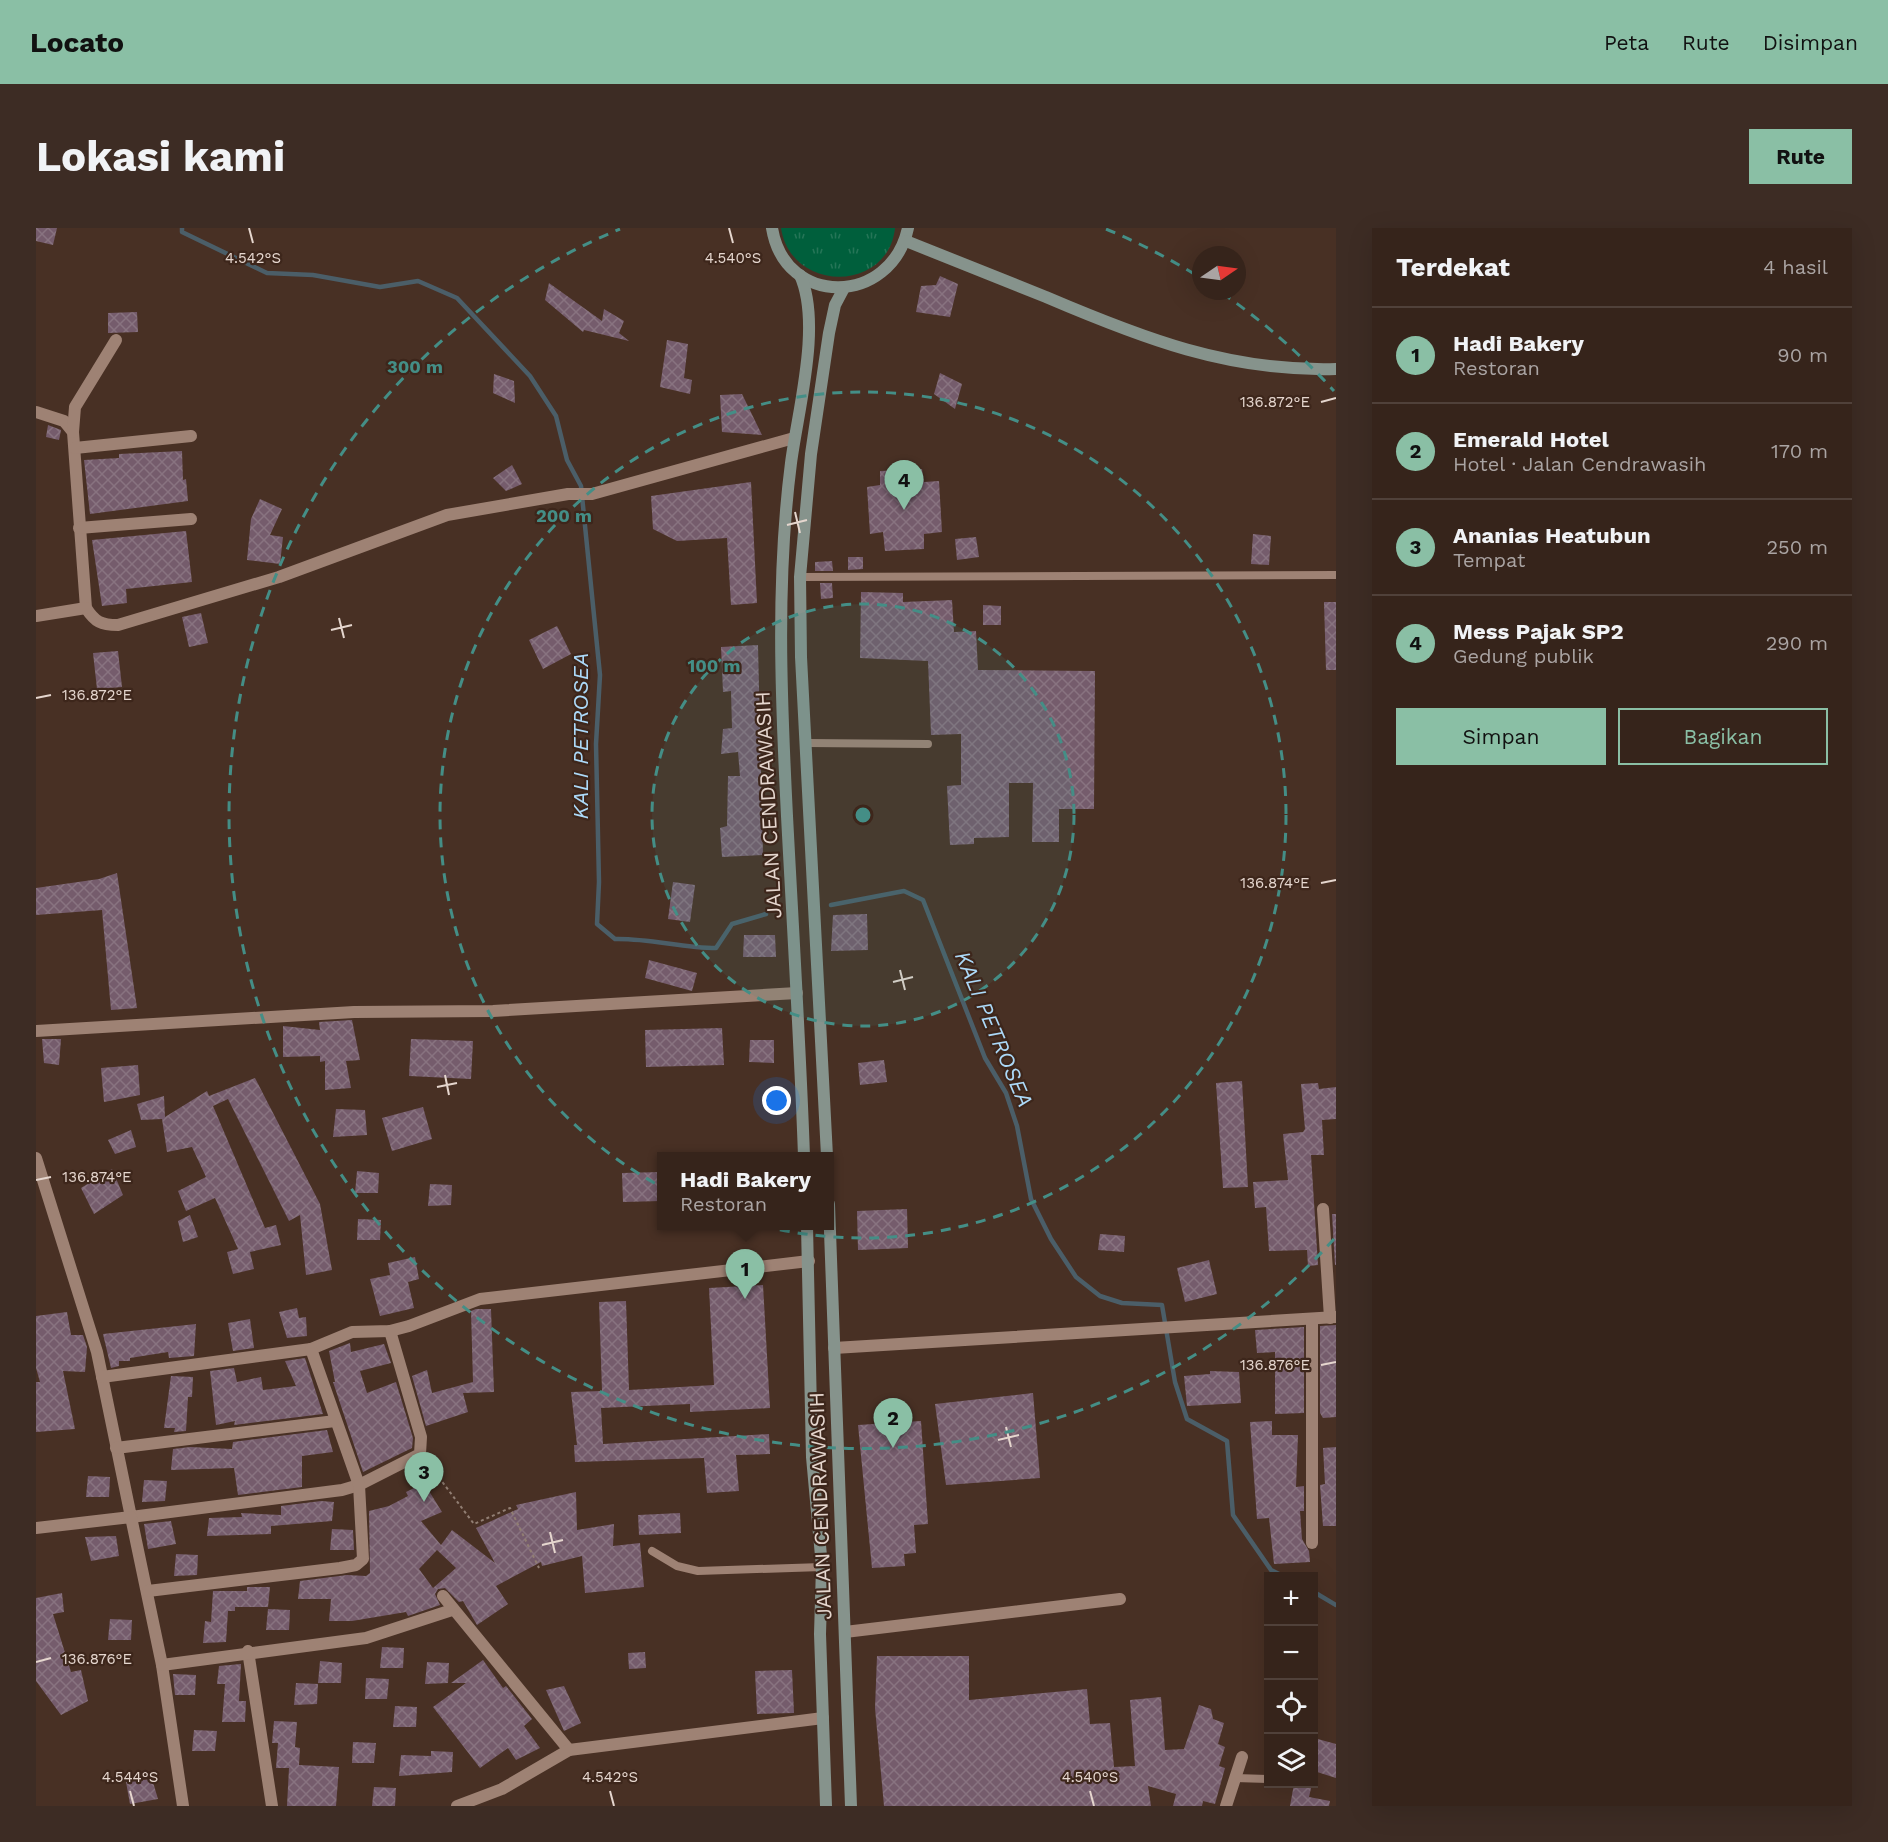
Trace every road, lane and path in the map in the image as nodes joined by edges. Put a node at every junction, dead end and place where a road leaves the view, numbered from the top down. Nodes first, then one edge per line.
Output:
1 (772, 229) edge
2 (907, 234) edge
3 (800, 275) junction
4 (844, 288) junction
5 (116, 340) dead end
6 (1336, 369) edge
7 (36, 412) edge
8 (73, 432) junction
9 (191, 436) dead end
10 (794, 438) junction
11 (75, 448) junction
12 (191, 519) dead end
13 (79, 528) junction
14 (1336, 575) edge
15 (800, 577) junction
16 (86, 608) junction
17 (36, 616) edge
18 (807, 743) junction
19 (928, 744) dead end
20 (797, 993) junction
21 (36, 1031) edge
22 (804, 1152) edge
23 (827, 1152) edge
24 (36, 1158) edge
25 (1323, 1209) dead end
26 (807, 1230) edge
27 (830, 1230) edge
28 (808, 1261) junction
29 (1333, 1318) edge
30 (1312, 1321) junction
31 (390, 1331) junction
32 (834, 1348) junction
33 (311, 1349) junction
34 (102, 1377) junction
35 (336, 1420) junction
36 (116, 1448) junction
37 (420, 1454) junction
38 (359, 1485) junction
39 (131, 1516) junction
40 (36, 1528) edge
41 (1312, 1543) dead end
42 (652, 1551) dead end
43 (822, 1567) junction
44 (539, 1568) dead end
45 (148, 1591) junction
46 (443, 1596) dead end
47 (1120, 1599) dead end
48 (452, 1610) junction
49 (844, 1632) junction
50 (248, 1651) junction
51 (162, 1665) junction
52 (823, 1718) junction
53 (569, 1750) junction
54 (1242, 1757) dead end
55 (1235, 1778) junction
56 (1264, 1779) edge
57 (183, 1806) edge
58 (272, 1806) edge
59 (457, 1806) edge
60 (826, 1806) edge
61 (851, 1806) edge
62 (1226, 1806) edge

1 - 3 main road, JALAN CENDRAWASIH
2 - 4 main road, JALAN CENDRAWASIH
2 - 6 main road
3 - 4 main road, JALAN CENDRAWASIH
3 - 10 main road, JALAN CENDRAWASIH
4 - 15 main road, JALAN CENDRAWASIH
5 - 8 street
7 - 8 street
8 - 11 street
9 - 11 street
10 - 16 street
10 - 20 main road, JALAN CENDRAWASIH
11 - 13 street
12 - 13 street
13 - 16 street
14 - 15 lane
15 - 18 main road, JALAN CENDRAWASIH
16 - 17 street
18 - 19 lane
18 - 23 main road, JALAN CENDRAWASIH
20 - 21 street
20 - 22 main road, JALAN CENDRAWASIH
24 - 34 street
25 - 29 street
26 - 28 main road, JALAN CENDRAWASIH
27 - 32 main road, JALAN CENDRAWASIH
28 - 31 street
28 - 43 main road, JALAN CENDRAWASIH
29 - 30 street
30 - 32 street
30 - 41 street
31 - 33 street
31 - 37 street
32 - 49 main road, JALAN CENDRAWASIH
33 - 34 street
33 - 35 street
34 - 36 street
35 - 36 street
35 - 38 street
36 - 39 street
37 - 38 street
37 - 44 path
38 - 39 street
38 - 45 street
39 - 40 street
39 - 45 street
42 - 43 lane
43 - 52 main road, JALAN CENDRAWASIH
45 - 51 street
46 - 48 street
47 - 49 street
48 - 50 street
48 - 53 street
49 - 61 main road, JALAN CENDRAWASIH
50 - 51 street
50 - 58 street
51 - 57 street
52 - 53 street
52 - 60 main road, JALAN CENDRAWASIH
53 - 59 street
54 - 55 street
55 - 56 lane
55 - 62 street

